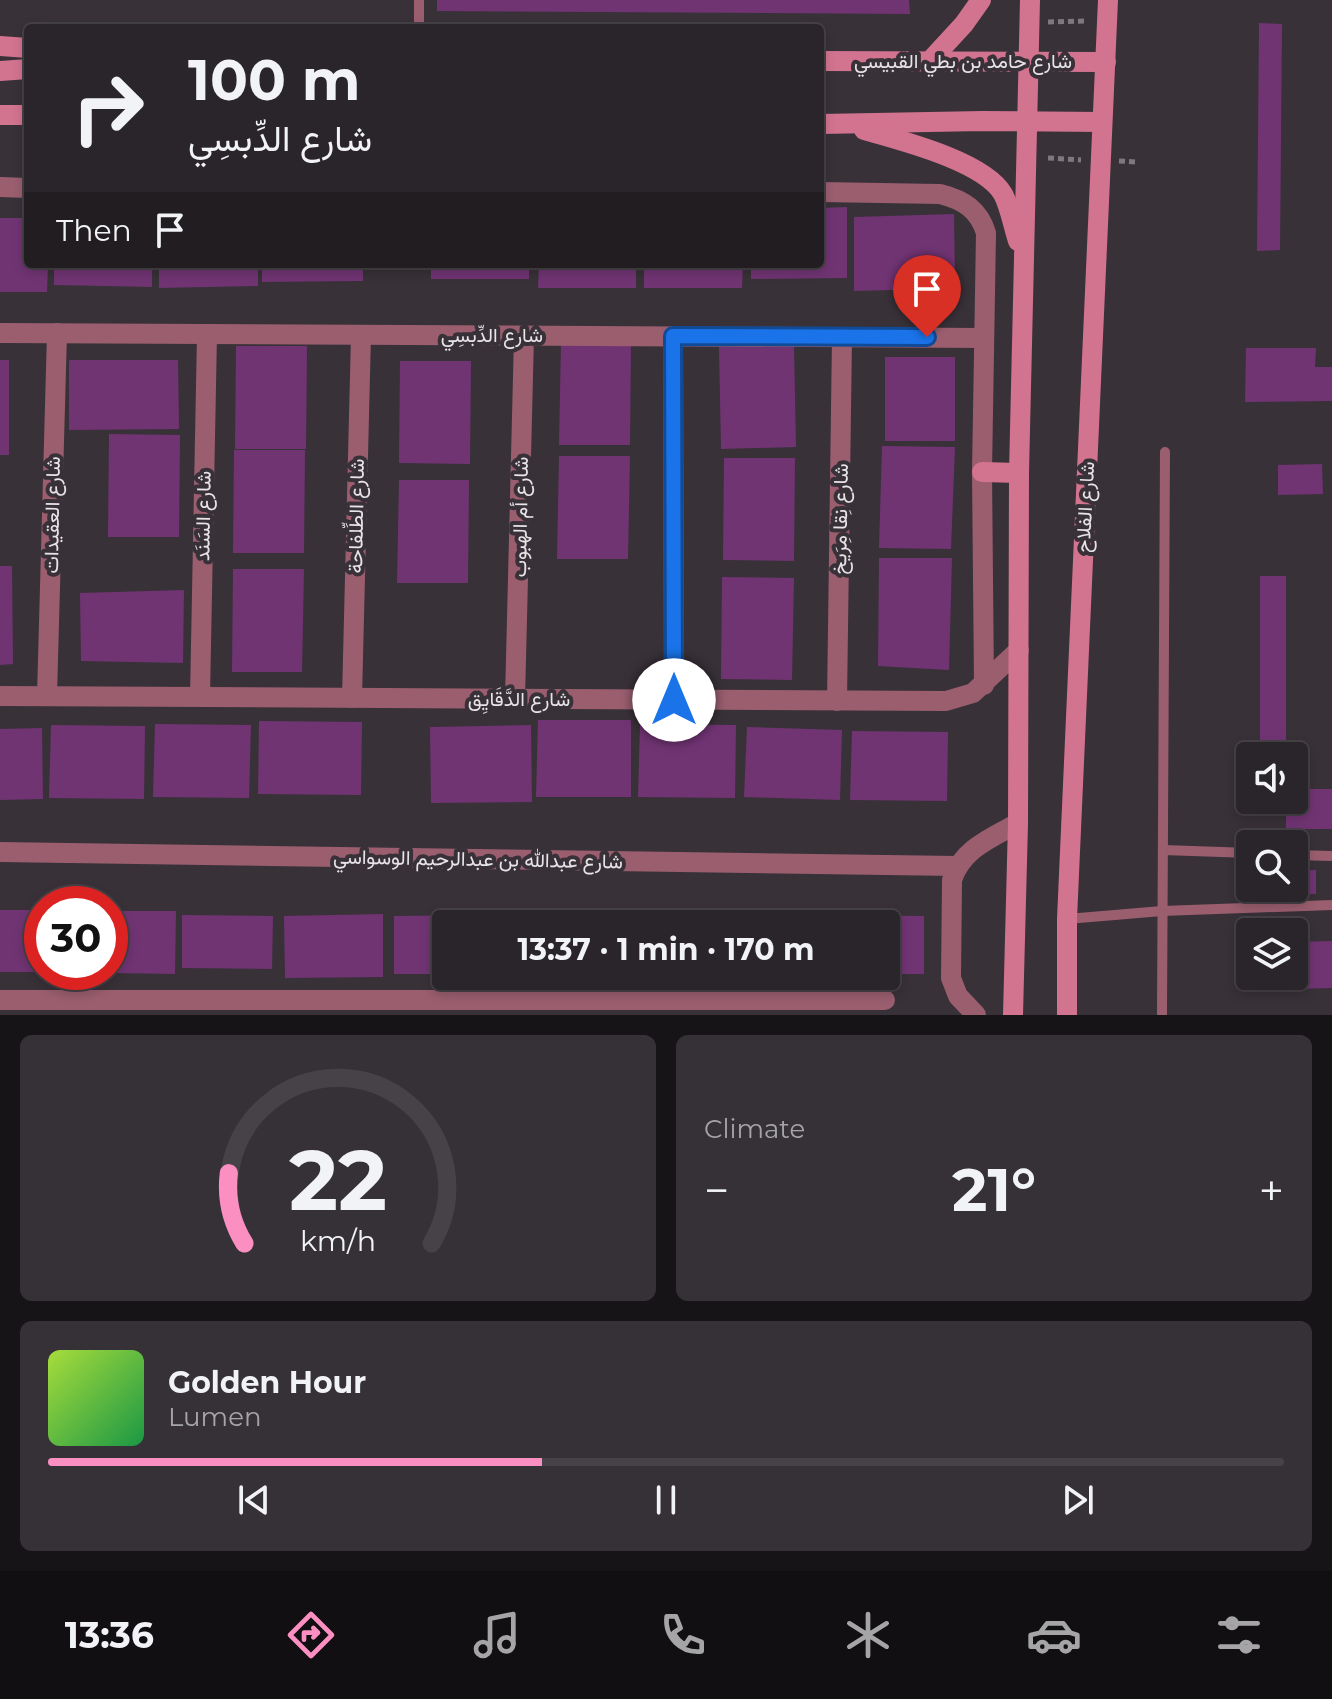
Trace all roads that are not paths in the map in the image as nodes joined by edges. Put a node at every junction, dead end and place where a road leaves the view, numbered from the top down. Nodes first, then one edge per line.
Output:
1 (419, 0) edge
2 (981, 0) edge
3 (1030, 0) edge
4 (1108, 0) edge
5 (419, 24) edge
6 (0, 46) edge
7 (24, 48) edge
8 (824, 61) edge
9 (1028, 61) junction
10 (929, 62) junction
11 (1106, 62) junction
12 (24, 69) edge
13 (0, 71) edge
14 (16, 115) edge
15 (1026, 121) junction
16 (1102, 122) junction
17 (824, 124) edge
18 (845, 124) junction
19 (0, 131) edge
20 (0, 187) edge
21 (24, 188) edge
22 (824, 192) edge
23 (1023, 257) junction
24 (0, 333) edge
25 (57, 333) junction
26 (207, 334) junction
27 (361, 335) junction
28 (524, 336) junction
29 (673, 336) junction
30 (842, 337) junction
31 (984, 338) junction
32 (1165, 452) dead end
33 (982, 472) junction
34 (1019, 473) junction
35 (1019, 650) junction
36 (984, 685) junction
37 (0, 696) edge
38 (47, 696) junction
39 (200, 697) junction
40 (352, 698) junction
41 (515, 699) junction
42 (674, 700) junction
43 (837, 701) junction
44 (1018, 823) junction
45 (1163, 850) junction
46 (0, 852) edge
47 (1236, 853) edge
48 (1308, 855) edge
49 (1332, 856) edge
50 (957, 866) junction
51 (1332, 905) edge
52 (1162, 911) junction
53 (1067, 919) junction
54 (0, 1000) edge
55 (885, 1000) dead end
56 (44, 1008) edge
57 (293, 1008) edge
58 (442, 1008) edge
59 (583, 1008) edge
60 (789, 1008) edge
61 (967, 1011) edge
62 (1013, 1015) edge
63 (1067, 1015) edge
64 (1162, 1015) edge

1 - 5 lane
2 - 10 main road
3 - 9 main road
4 - 11 main road, شارع الفلاح
6 - 7 main road
8 - 10 main road, شارع حامد بن بطي القبيسي
9 - 10 main road, شارع حامد بن بطي القبيسي
9 - 11 main road, شارع حامد بن بطي القبيسي
9 - 15 main road
11 - 16 main road, شارع الفلاح
12 - 13 main road
14 - 19 main road
15 - 16 main road
15 - 18 main road
15 - 23 main road
16 - 53 main road, شارع الفلاح
17 - 18 main road
18 - 23 main road
20 - 21 street
22 - 31 street
23 - 34 main road
24 - 25 street, شارع الدِّبسِي
25 - 26 street, شارع الدِّبسِي
25 - 38 street, شارع العقيدات
26 - 27 street, شارع الدِّبسِي
26 - 39 street, شارع السَنَد
27 - 28 street, شارع الدِّبسِي
27 - 40 street, شارع الطِّلفاحة
28 - 29 street, شارع الدِّبسِي
28 - 41 street, شارع أم الهبوب
29 - 30 street, شارع الدِّبسِي
29 - 42 street
30 - 31 street, شارع الدِّبسِي
30 - 43 street, شارع نِقا مِرَيخ
31 - 33 street
32 - 45 lane
33 - 34 main road
33 - 36 street
34 - 35 main road
35 - 36 street, شارع الدَّقَايِق
35 - 44 main road
36 - 43 street, شارع الدَّقَايِق
37 - 38 street, شارع الدَّقَايِق
38 - 39 street, شارع الدَّقَايِق
39 - 40 street, شارع الدَّقَايِق
40 - 41 street, شارع الدَّقَايِق
41 - 42 street, شارع الدَّقَايِق
42 - 43 street, شارع الدَّقَايِق
44 - 50 street
44 - 62 main road
45 - 47 lane
45 - 52 lane
46 - 50 street, شارع عبدالله بن عبدالرحيم الوسواسي
48 - 49 lane
50 - 61 street
51 - 52 lane
52 - 53 lane
52 - 64 lane
53 - 63 main road, شارع الفلاح
54 - 56 street
55 - 60 street
56 - 57 street
57 - 58 street
58 - 59 street
59 - 60 street

